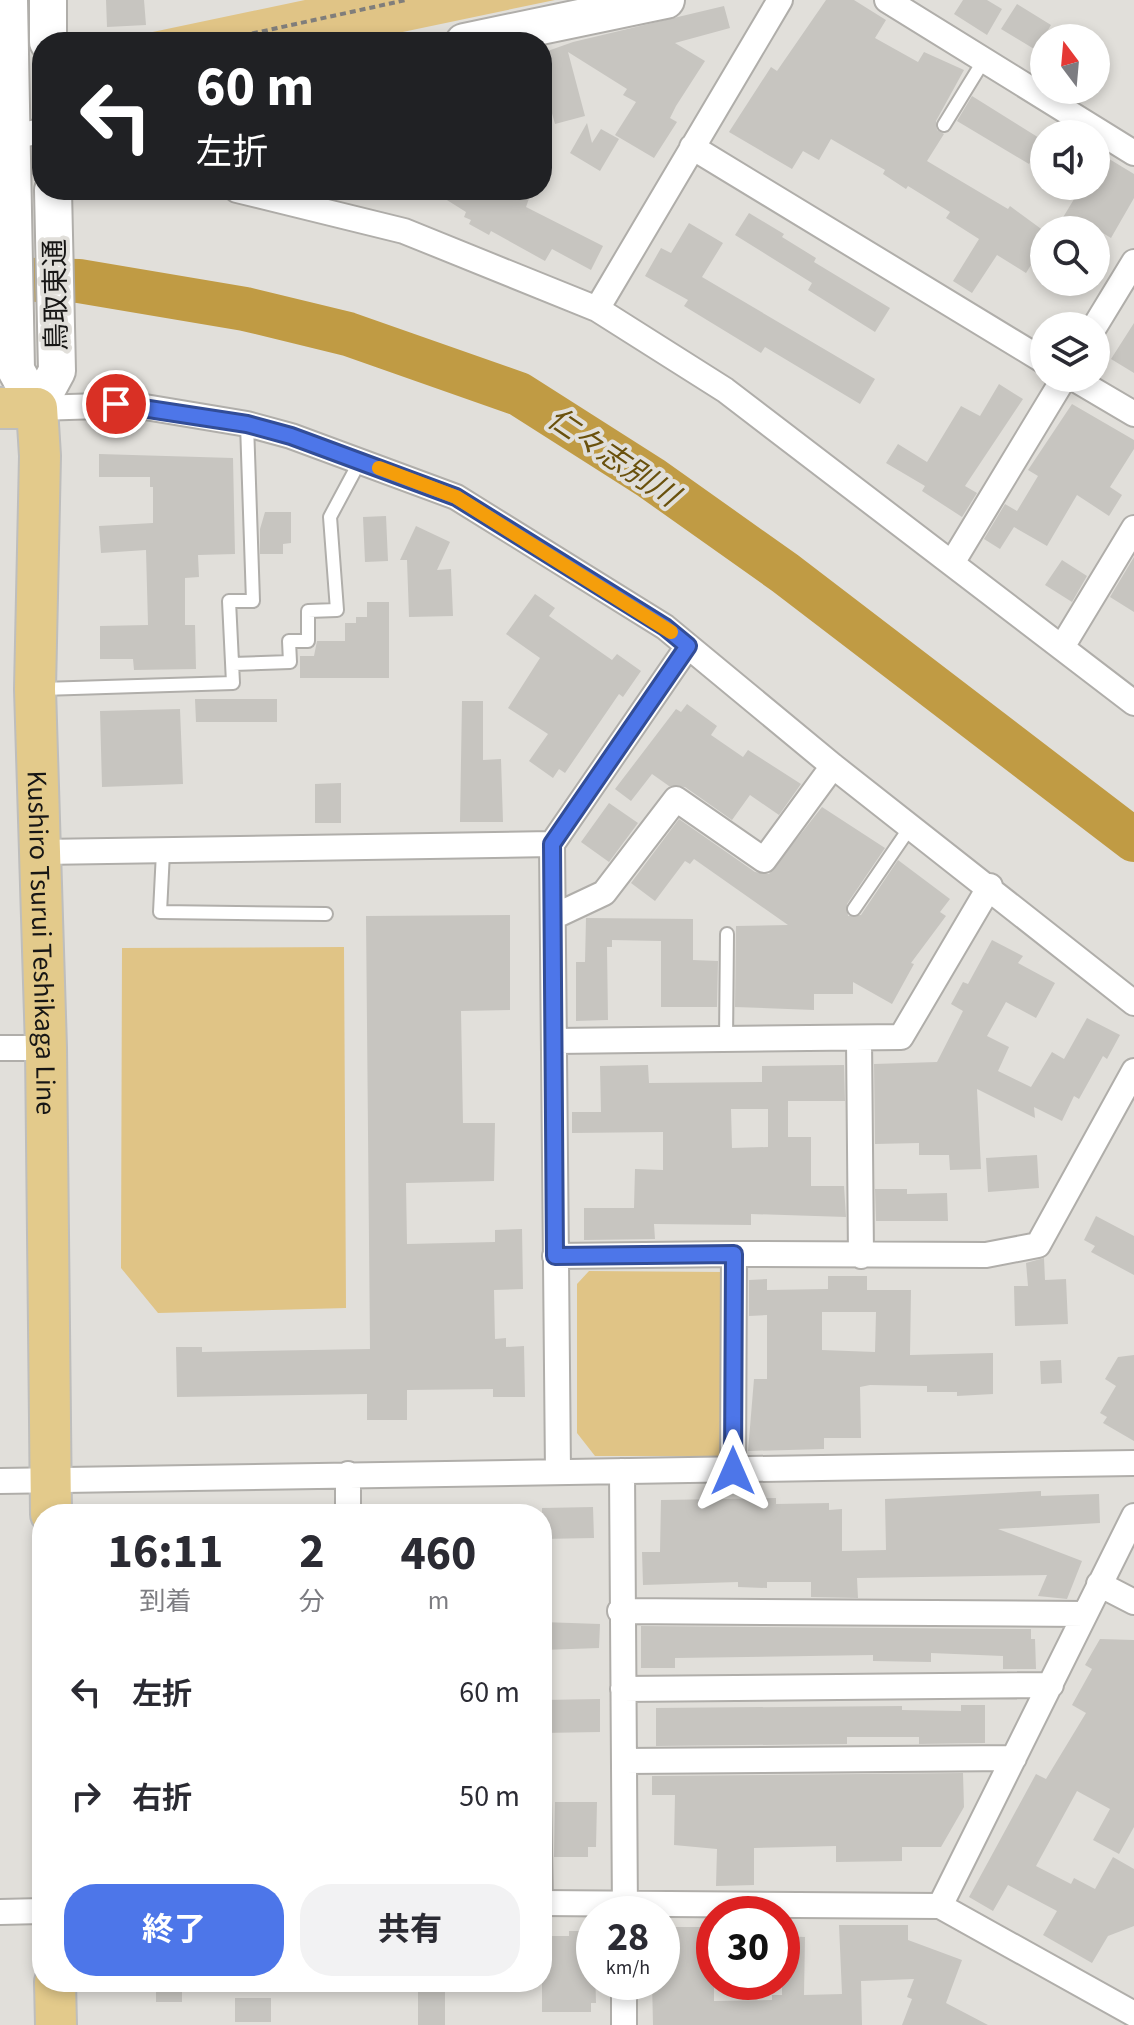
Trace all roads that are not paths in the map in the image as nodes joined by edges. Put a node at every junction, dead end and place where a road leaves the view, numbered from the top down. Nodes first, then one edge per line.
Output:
1 (9, 0) edge
2 (48, 0) edge
3 (666, 0) edge
4 (780, 0) edge
5 (887, 0) edge
6 (48, 32) edge
7 (535, 32) edge
8 (984, 60) junction
9 (944, 125) dead end
10 (18, 135) edge
11 (692, 147) junction
12 (1134, 153) edge
13 (53, 200) edge
14 (278, 200) edge
15 (1134, 262) edge
16 (597, 309) junction
17 (1104, 312) edge
18 (1030, 352) edge
19 (1056, 392) edge
20 (1097, 392) edge
21 (18, 408) edge
22 (1134, 414) edge
23 (247, 424) junction
24 (360, 461) junction
25 (1134, 528) edge
26 (1126, 559) edge
27 (952, 563) junction
28 (688, 646) junction
29 (1062, 647) junction
30 (233, 664) junction
31 (35, 689) junction
32 (1134, 703) edge
33 (833, 766) junction
34 (911, 826) junction
35 (552, 844) junction
36 (42, 852) junction
37 (163, 852) junction
38 (990, 886) junction
39 (854, 909) dead end
40 (326, 914) dead end
41 (553, 917) junction
42 (727, 934) dead end
43 (1134, 1003) edge
44 (859, 1040) junction
45 (556, 1041) junction
46 (726, 1041) junction
47 (0, 1048) edge
48 (46, 1048) junction
49 (1134, 1071) edge
50 (734, 1254) junction
51 (555, 1256) junction
52 (861, 1256) junction
53 (1134, 1463) edge
54 (622, 1471) junction
55 (733, 1471) junction
56 (558, 1472) junction
57 (348, 1474) junction
58 (0, 1481) edge
59 (51, 1497) edge
60 (348, 1504) edge
61 (1134, 1516) edge
62 (1099, 1584) junction
63 (1134, 1602) edge
64 (620, 1611) junction
65 (1085, 1614) junction
66 (1051, 1685) junction
67 (623, 1689) junction
68 (1014, 1758) junction
69 (624, 1761) junction
70 (625, 1896) edge
71 (552, 1903) edge
72 (576, 1905) edge
73 (940, 1906) junction
74 (680, 1908) edge
75 (32, 1911) edge
76 (0, 1912) edge
77 (55, 1992) edge
78 (624, 2000) edge
79 (1134, 2014) edge
80 (56, 2025) edge
81 (624, 2025) edge

1 - 10 street, 鳥取東通
2 - 6 street
3 - 7 street
4 - 11 street
5 - 8 street
8 - 9 lane
8 - 12 street
10 - 21 street, 鳥取東通
11 - 16 street
11 - 18 street
13 - 21 street, 鳥取東通
14 - 16 street
15 - 17 street
16 - 27 street
19 - 27 street
20 - 22 street
21 - 23 street
21 - 31 main road, Kushiro Tsurui Teshikaga Line
23 - 24 street
23 - 30 lane
24 - 28 street
24 - 30 lane
25 - 26 street
26 - 29 street
27 - 29 street
28 - 33 street
28 - 35 street
29 - 32 street
30 - 31 lane
31 - 36 main road, Kushiro Tsurui Teshikaga Line
33 - 34 street
33 - 41 street
34 - 38 street
34 - 39 lane
35 - 37 street
35 - 41 street
36 - 37 street
36 - 48 main road, Kushiro Tsurui Teshikaga Line
37 - 40 lane
38 - 43 street
38 - 44 street
41 - 45 street
42 - 46 lane
44 - 46 street
44 - 52 street
45 - 46 street
45 - 51 street
47 - 48 street
48 - 59 main road, Kushiro Tsurui Teshikaga Line
49 - 52 street
50 - 51 street
50 - 52 street
50 - 55 street
51 - 56 street
53 - 55 street
54 - 55 street
54 - 56 street
54 - 64 street
56 - 57 street
57 - 59 street
57 - 60 street
58 - 59 street
61 - 62 street
62 - 63 street
62 - 65 street
64 - 65 street
64 - 67 street
65 - 66 street
66 - 67 street
66 - 68 street
67 - 69 street
68 - 69 street
68 - 73 street
69 - 70 street
71 - 72 street
73 - 74 street
73 - 79 street
75 - 76 street
77 - 80 main road
78 - 81 street

